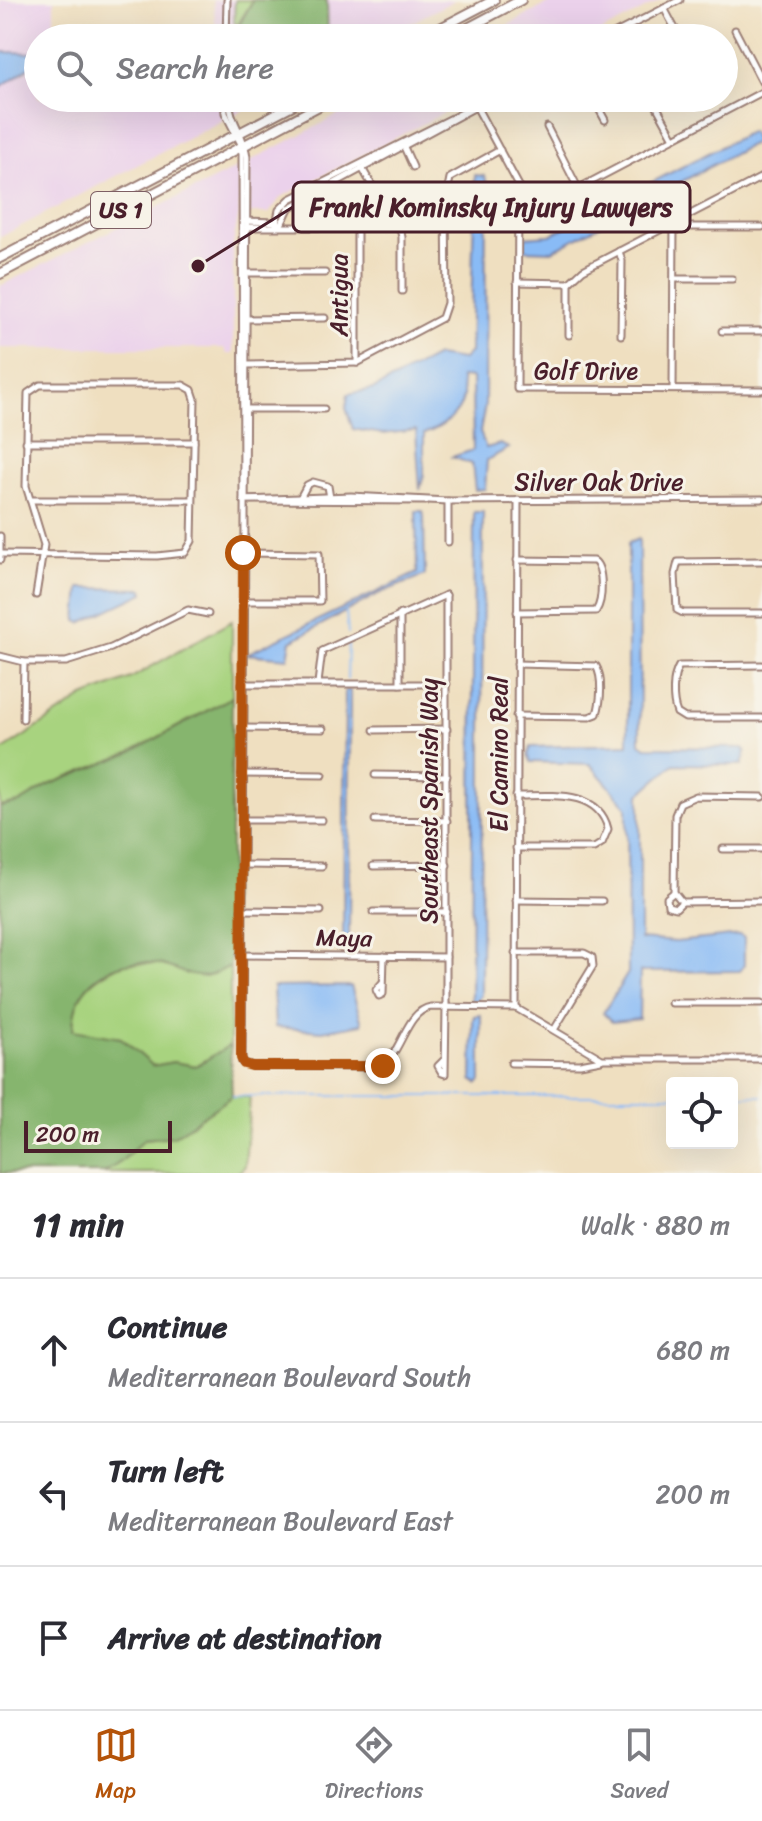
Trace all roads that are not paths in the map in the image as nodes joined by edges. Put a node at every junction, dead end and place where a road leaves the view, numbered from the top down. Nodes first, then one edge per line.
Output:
1 (227, 0) edge
2 (494, 0) edge
3 (521, 0) edge
4 (680, 0) edge
5 (511, 3) edge
6 (664, 8) junction
7 (226, 24) edge
8 (448, 24) edge
9 (474, 24) edge
10 (633, 24) edge
11 (673, 24) edge
12 (738, 36) edge
13 (762, 82) edge
14 (762, 92) edge
15 (738, 105) edge
16 (229, 112) edge
17 (279, 112) edge
18 (307, 112) edge
19 (464, 112) edge
20 (479, 112) edge
21 (601, 112) edge
22 (660, 112) edge
23 (724, 112) edge
24 (605, 120) dead end
25 (547, 127) dead end
26 (239, 133) junction
27 (674, 138) junction
28 (402, 144) junction
29 (244, 145) junction
30 (500, 150) junction
31 (361, 166) junction
32 (413, 167) dead end
33 (762, 177) edge
34 (518, 186) junction
35 (373, 187) dead end
36 (578, 188) junction
37 (446, 198) junction
38 (533, 212) junction
39 (517, 221) junction
40 (674, 223) junction
41 (244, 224) junction
42 (277, 224) junction
43 (399, 225) junction
44 (762, 227) edge
45 (357, 228) junction
46 (619, 251) junction
47 (0, 258) edge
48 (244, 273) junction
49 (325, 273) dead end
50 (0, 274) edge
51 (674, 279) junction
52 (732, 279) dead end
53 (517, 282) junction
54 (569, 283) junction
55 (402, 291) dead end
56 (325, 318) dead end
57 (244, 319) junction
58 (722, 331) dead end
59 (762, 331) edge
60 (569, 335) dead end
61 (621, 335) dead end
62 (357, 363) junction
63 (243, 365) junction
64 (673, 389) junction
65 (762, 390) edge
66 (243, 409) junction
67 (324, 409) dead end
68 (26, 442) junction
69 (194, 442) junction
70 (762, 499) edge
71 (30, 500) junction
72 (192, 500) junction
73 (245, 500) junction
74 (300, 500) junction
75 (330, 500) junction
76 (518, 500) junction
77 (448, 501) junction
78 (0, 536) edge
79 (448, 542) dead end
80 (243, 553) junction
81 (44, 556) junction
82 (1, 557) edge
83 (517, 560) junction
84 (762, 561) edge
85 (36, 595) dead end
86 (243, 601) junction
87 (517, 612) junction
88 (762, 613) edge
89 (208, 614) dead end
90 (400, 614) junction
91 (0, 656) edge
92 (24, 662) junction
93 (517, 664) junction
94 (762, 665) edge
95 (318, 683) junction
96 (242, 684) junction
97 (400, 684) junction
98 (447, 684) junction
99 (516, 716) junction
100 (762, 718) edge
101 (23, 719) dead end
102 (242, 728) junction
103 (323, 729) dead end
104 (447, 729) junction
105 (374, 730) dead end
106 (242, 774) junction
107 (323, 775) dead end
108 (375, 775) dead end
109 (447, 776) junction
110 (516, 796) junction
111 (762, 797) edge
112 (242, 820) junction
113 (322, 820) dead end
114 (375, 820) dead end
115 (447, 821) junction
116 (516, 848) junction
117 (723, 849) dead end
118 (762, 849) edge
119 (242, 865) junction
120 (447, 865) junction
121 (322, 866) dead end
122 (373, 866) dead end
123 (674, 892) junction
124 (516, 900) junction
125 (602, 901) dead end
126 (762, 901) edge
127 (682, 902) junction
128 (241, 910) junction
129 (321, 911) dead end
130 (373, 912) dead end
131 (447, 912) junction
132 (515, 953) junction
133 (240, 955) junction
134 (384, 956) junction
135 (446, 957) junction
136 (383, 982) dead end
137 (671, 1003) dead end
138 (762, 1003) edge
139 (446, 1008) junction
140 (516, 1008) junction
141 (554, 1030) junction
142 (445, 1059) dead end
143 (602, 1059) junction
144 (762, 1059) edge
145 (511, 1063) dead end

1 - 7 street
2 - 8 main road
3 - 5 main road
4 - 6 street
5 - 9 main road
6 - 10 street
6 - 11 street
12 - 13 street
14 - 15 street
16 - 26 street
17 - 26 main road, US 1
18 - 29 main road, US 1
19 - 28 street
20 - 30 street, Golf Drive
21 - 24 street
22 - 27 street
23 - 27 street
25 - 36 street
26 - 29 street
26 - 47 main road, US 1
27 - 36 street
28 - 31 street
28 - 32 street
29 - 41 street
29 - 50 main road, US 1
30 - 34 street, Golf Drive
30 - 37 street
31 - 35 street
31 - 42 street
33 - 40 street
34 - 38 street, Golf Drive
34 - 39 street, Golf Drive
36 - 38 street
37 - 43 street
37 - 62 street
38 - 39 street
39 - 53 street, Golf Drive
40 - 44 street
40 - 46 street
40 - 51 street
41 - 42 street
41 - 48 street
42 - 45 street
43 - 45 street
43 - 55 street
45 - 62 street, Antigua
46 - 54 street
46 - 61 street
48 - 49 street
48 - 57 street
51 - 52 street
51 - 64 street
53 - 54 street
53 - 64 street, Golf Drive
54 - 60 street
56 - 57 street
57 - 63 street
58 - 59 street
62 - 63 street
63 - 66 street
64 - 65 street, Golf Drive
66 - 67 street
66 - 73 street
68 - 69 street
68 - 69 street
68 - 71 street
69 - 72 street
70 - 76 street, Silver Oak Drive
71 - 72 street
71 - 81 street
72 - 81 street
73 - 74 street, Silver Oak Drive
73 - 80 street
74 - 75 street, Silver Oak Drive
74 - 75 street, Silver Oak Drive
75 - 77 street, Silver Oak Drive
76 - 77 street, Silver Oak Drive
76 - 83 street, El Camino Real
77 - 79 street
78 - 82 street
80 - 86 street
80 - 86 street
81 - 82 street
81 - 85 street
83 - 87 street, El Camino Real
83 - 87 street
84 - 88 street
86 - 96 street
87 - 93 street, El Camino Real
89 - 92 street
90 - 95 street
90 - 97 street
90 - 98 street, Southeast Spanish Way
91 - 92 street
92 - 101 street
93 - 99 street, El Camino Real
93 - 99 street
94 - 100 street
95 - 96 street
95 - 97 street
96 - 102 street
97 - 98 street
98 - 104 street, Southeast Spanish Way
99 - 110 street, El Camino Real
102 - 103 street
102 - 106 street
104 - 105 street
104 - 109 street, Southeast Spanish Way
106 - 107 street
106 - 112 street
108 - 109 street
109 - 115 street, Southeast Spanish Way
110 - 116 street, El Camino Real
110 - 116 street
111 - 123 street
112 - 113 street
112 - 119 street
114 - 115 street
115 - 120 street, Southeast Spanish Way
116 - 124 street, El Camino Real
117 - 118 street
119 - 121 street
119 - 128 street
120 - 122 street
120 - 131 street, Southeast Spanish Way
123 - 127 street
123 - 127 street
124 - 125 street
124 - 132 street, El Camino Real
126 - 127 street
128 - 129 street
128 - 133 street
130 - 131 street
131 - 135 street, Southeast Spanish Way
132 - 140 street, El Camino Real
132 - 141 street
133 - 134 street, Maya
133 - 139 street
134 - 135 street, Maya
134 - 136 street
135 - 139 street, Southeast Spanish Way
137 - 138 street
139 - 140 street
139 - 142 street, Southeast Spanish Way
140 - 141 street
141 - 143 street
143 - 144 street
143 - 145 street

